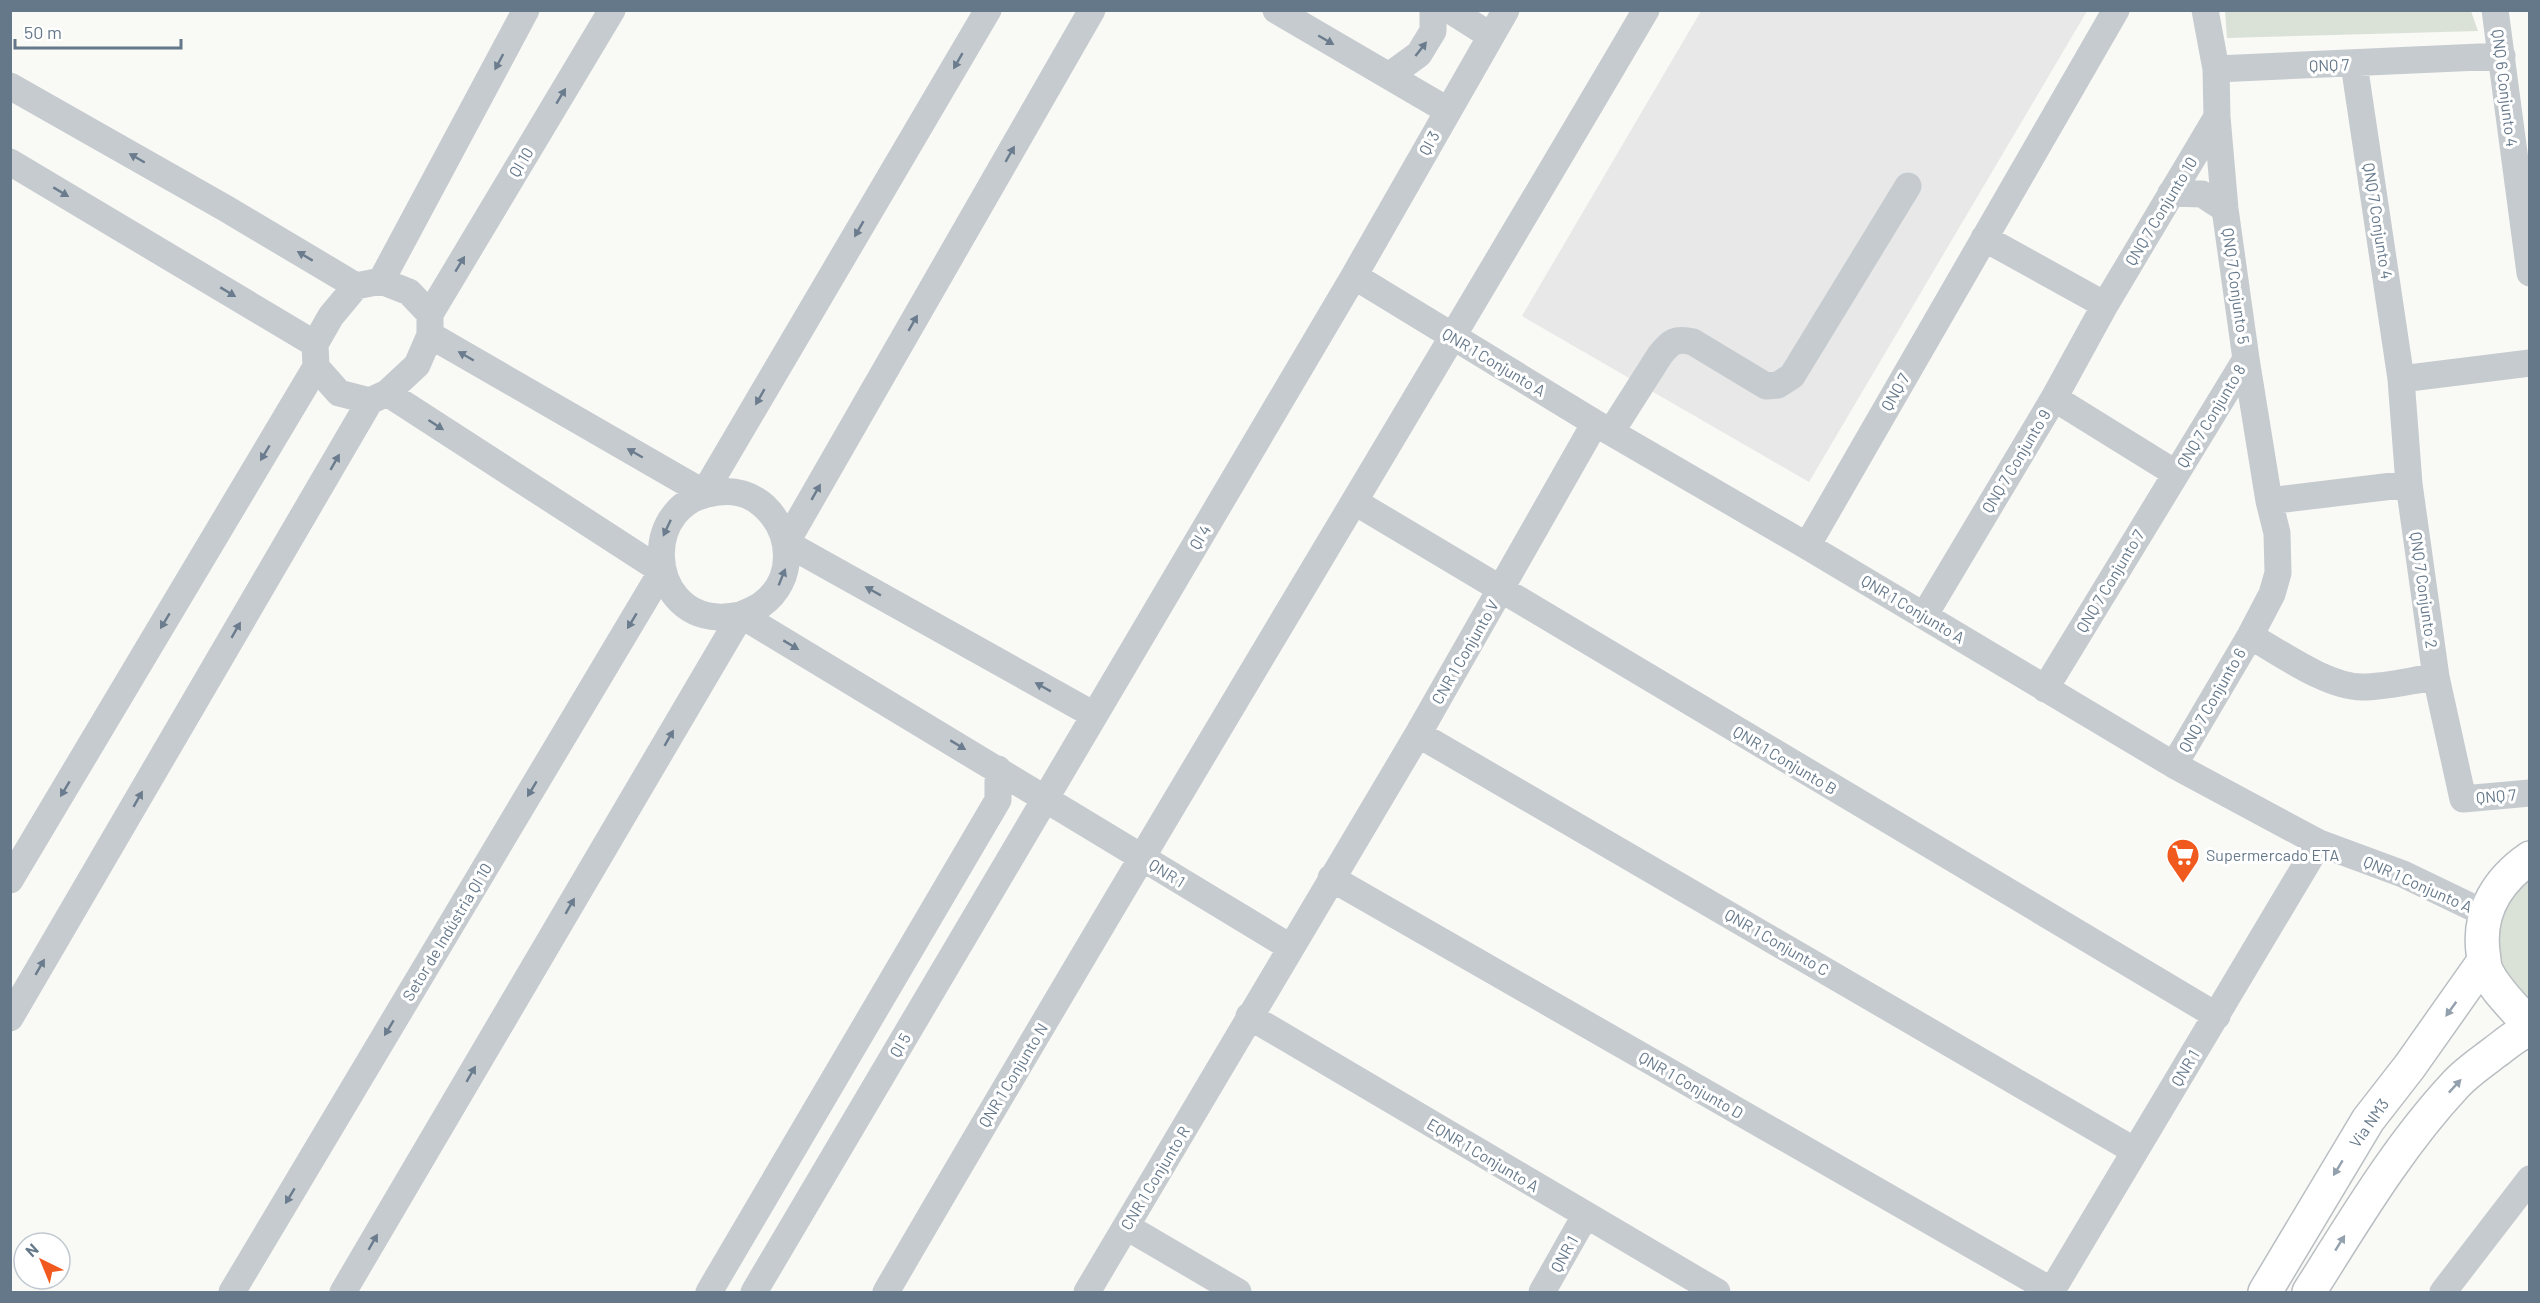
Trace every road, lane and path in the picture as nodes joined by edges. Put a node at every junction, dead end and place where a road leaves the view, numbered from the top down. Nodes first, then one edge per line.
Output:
1 (526, 10) edge
2 (612, 10) edge
3 (988, 10) edge
4 (1092, 10) edge
5 (1276, 10) edge
6 (1433, 10) edge
7 (1450, 10) edge
8 (1506, 10) edge
9 (1646, 10) edge
10 (2116, 10) edge
11 (2205, 10) edge
12 (2495, 10) edge
13 (1491, 36) junction
14 (2502, 56) junction
15 (2354, 64) junction
16 (2216, 69) junction
17 (1389, 76) junction
18 (10, 86) edge
19 (1447, 110) junction
20 (2217, 117) junction
21 (2520, 140) edge
22 (10, 162) edge
23 (1908, 186) dead end
24 (2171, 193) junction
25 (2225, 209) junction
26 (1984, 238) junction
27 (2529, 273) edge
28 (1354, 276) junction
29 (368, 284) junction
30 (2105, 305) junction
31 (430, 324) junction
32 (1453, 337) junction
33 (316, 355) junction
34 (2246, 359) junction
35 (2529, 363) edge
36 (2402, 379) junction
37 (378, 397) junction
38 (2054, 398) junction
39 (1603, 428) junction
40 (2175, 473) junction
41 (2409, 484) junction
42 (704, 493) junction
43 (2269, 501) junction
44 (1354, 502) junction
45 (786, 543) junction
46 (1807, 546) junction
47 (662, 571) junction
48 (1500, 590) junction
49 (741, 615) junction
50 (1924, 616) junction
51 (2250, 636) junction
52 (2436, 677) junction
53 (2045, 689) junction
54 (1094, 715) junction
55 (1418, 734) junction
56 (2174, 765) junction
57 (998, 769) junction
58 (2529, 793) edge
59 (1046, 798) junction
60 (2463, 800) joint
61 (2319, 843) junction
62 (1142, 857) junction
63 (2529, 858) edge
64 (1331, 878) junction
65 (10, 880) edge
66 (2486, 914) junction
67 (1290, 947) junction
68 (2484, 961) junction
69 (1249, 1016) junction
70 (2217, 1016) junction
71 (10, 1018) edge
72 (2529, 1021) edge
73 (2529, 1031) edge
74 (2136, 1150) junction
75 (2529, 1179) edge
76 (1585, 1216) junction
77 (1126, 1227) junction
78 (2051, 1292) edge
79 (232, 1293) edge
80 (343, 1293) edge
81 (709, 1293) edge
82 (754, 1293) edge
83 (886, 1293) edge
84 (1087, 1293) edge
85 (1238, 1293) edge
86 (1542, 1293) edge
87 (1717, 1293) edge
88 (2265, 1293) edge
89 (2309, 1293) edge
90 (2444, 1293) edge

1 -> 29 street
31 -> 2 street, QI 10
3 -> 42 street
45 -> 4 street
5 -> 17 street
17 -> 6 street
7 - 13 street
8 - 13 street, QI 3
9 - 32 street, QNR 1 Conjunto N
10 - 26 street, QNQ 7
11 - 16 street
12 - 14 street, QNQ 6 Conjunto 4
13 - 19 street, QI 3
14 - 15 street, QNQ 7
14 - 21 street, QNQ 6 Conjunto 4
15 - 16 street, QNQ 7
15 - 36 street, QNQ 7 Conjunto 4
16 - 20 street, QNQ 7 Conjunto 5
17 - 19 street
29 -> 18 street
19 - 28 street, QI 3
20 - 24 street, QNQ 7 Conjunto 10
20 - 25 street, QNQ 7 Conjunto 5
21 - 27 street, QNQ 6 Conjunto 4
22 -> 33 street
23 - 39 street, CNR 1 Conjunto V
24 - 25 street
24 - 30 street, QNQ 7 Conjunto 10
25 - 34 street, QNQ 7 Conjunto 5
26 - 30 street
26 - 46 street, QNQ 7
28 - 32 street, QNR 1 Conjunto A
28 - 54 street, QI 4
29 - 31 street
29 - 33 street
30 - 38 street, QNQ 7 Conjunto 9
31 - 37 street
42 -> 31 street
32 - 39 street, QNR 1 Conjunto A
32 - 44 street, QNR 1 Conjunto N
33 - 37 street
33 -> 65 street
34 - 40 street, QNQ 7 Conjunto 8
34 - 43 street, QNQ 7 Conjunto 5
35 - 36 street
36 - 41 street, QNQ 7 Conjunto 2
37 -> 47 street
71 -> 37 street
38 - 40 street
38 - 50 street, QNQ 7 Conjunto 9
39 - 46 street, QNR 1 Conjunto A
39 - 48 street, CNR 1 Conjunto V
40 - 53 street, QNQ 7 Conjunto 7
41 - 43 street
41 - 52 street, QNQ 7 Conjunto 2
42 - 45 street
42 -> 47 street
43 - 51 street, QNQ 7 Conjunto 5
44 - 48 street, QNR 1 Conjunto B
44 - 62 street, QNR 1 Conjunto N
49 -> 45 street
54 -> 45 street
46 - 50 street, QNR 1 Conjunto A
47 - 49 street
47 -> 79 street, Setor de Indústria QI 10
48 - 55 street, CNR 1 Conjunto V
48 - 70 street, QNR 1 Conjunto B
49 -> 57 street, QNR 1
80 -> 49 street
50 - 53 street, QNR 1 Conjunto A
51 - 52 street
51 - 56 street, QNQ 7 Conjunto 6
52 - 60 street, QNQ 7 Conjunto 2
53 - 56 street, QNR 1 Conjunto A
54 - 59 street, QI 4
55 - 64 street, CNR 1 Conjunto V
55 - 74 street, QNR 1 Conjunto C
56 - 61 street, QNR 1 Conjunto A
57 - 59 street, QNR 1
57 - 81 street
58 - 60 street, QNQ 7
59 - 62 street, QNR 1
59 - 82 street, QI 5
61 - 66 street, QNR 1 Conjunto A
61 - 70 street, QNR 1
62 - 67 street, QNR 1
62 - 83 street, QNR 1 Conjunto N
63 - 66 main road
64 - 67 street
64 - 78 street, QNR 1 Conjunto D
66 - 68 main road
67 - 69 street
68 - 72 main road
68 -> 88 main road, Via NM3
69 - 76 street, EQNR 1 Conjunto A
69 - 77 street, CNR 1 Conjunto R
70 - 74 street, QNR 1
89 -> 73 main road
74 - 78 street, QNR 1
75 - 90 street
76 - 86 street, QNR 1
76 - 87 street, EQNR 1 Conjunto A
77 - 84 street, CNR 1 Conjunto R
77 - 85 street

